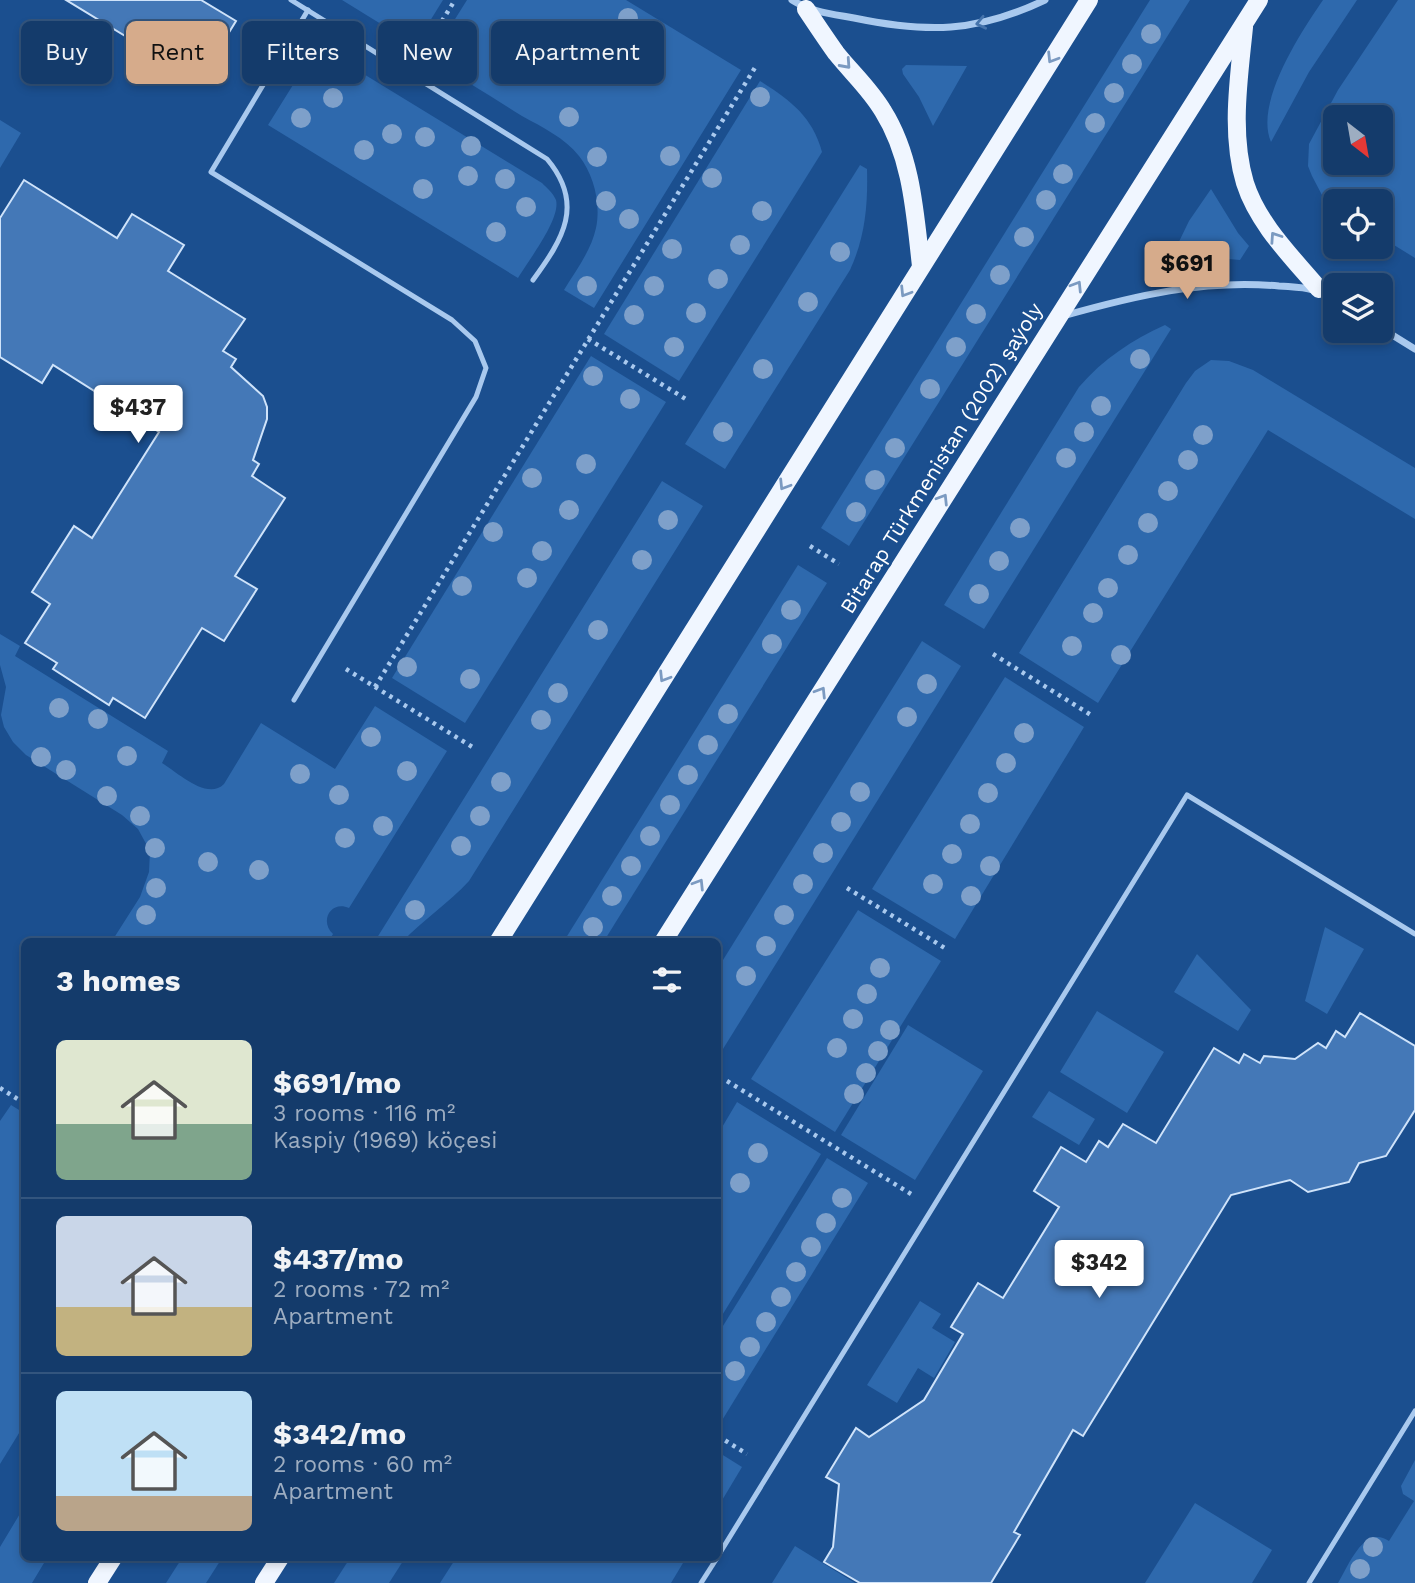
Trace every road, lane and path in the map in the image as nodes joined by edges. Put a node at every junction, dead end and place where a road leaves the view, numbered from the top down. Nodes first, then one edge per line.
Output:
1 (291, 0) edge
2 (454, 0) edge
3 (1045, 0) edge
4 (1088, 0) edge
5 (1259, 0) edge
6 (799, 4) edge
7 (308, 10) junction
8 (441, 21) edge
9 (1244, 23) junction
10 (378, 53) edge
11 (756, 66) dead end
12 (428, 84) edge
13 (921, 266) junction
14 (533, 280) dead end
15 (1319, 289) junction
16 (1323, 292) edge
17 (1057, 318) junction
18 (1393, 335) edge
19 (588, 339) junction
20 (1415, 349) edge
21 (689, 401) dead end
22 (810, 546) dead end
23 (839, 564) dead end
24 (322, 654) junction
25 (993, 654) dead end
26 (375, 687) junction
27 (295, 700) dead end
28 (1091, 715) dead end
29 (474, 748) dead end
30 (847, 888) dead end
31 (1415, 934) edge
32 (501, 938) edge
33 (666, 938) edge
34 (948, 950) dead end
35 (727, 1081) dead end
36 (0, 1088) edge
37 (21, 1101) edge
38 (932, 1207) junction
39 (1415, 1411) edge
40 (721, 1550) edge
41 (111, 1561) edge
42 (278, 1561) edge
43 (715, 1561) edge
44 (97, 1583) edge
45 (264, 1583) edge
46 (701, 1583) edge
47 (1308, 1583) edge

1 - 7 lane
2 - 8 path
3 -> 6 street
4 -> 13 main road
5 - 9 main road, Bitarap Türkmenistan (2002) şaýoly
6 -> 13 main road
7 - 10 lane
7 - 24 lane
15 -> 9 main road
17 -> 9 main road, Bitarap Türkmenistan (2002) şaýoly
11 - 19 path
12 - 14 lane
13 -> 32 main road
15 - 16 street
15 - 17 street
33 -> 17 main road, Bitarap Türkmenistan (2002) şaýoly
18 - 20 street
19 - 21 path
19 - 26 path
22 - 23 path
24 - 26 path
24 - 27 lane
25 - 28 path
26 - 29 path
30 - 34 path
31 - 38 lane
35 - 38 path
36 - 37 path
38 - 40 lane
39 - 47 lane
41 - 44 main road
42 - 45 main road
43 - 46 lane

